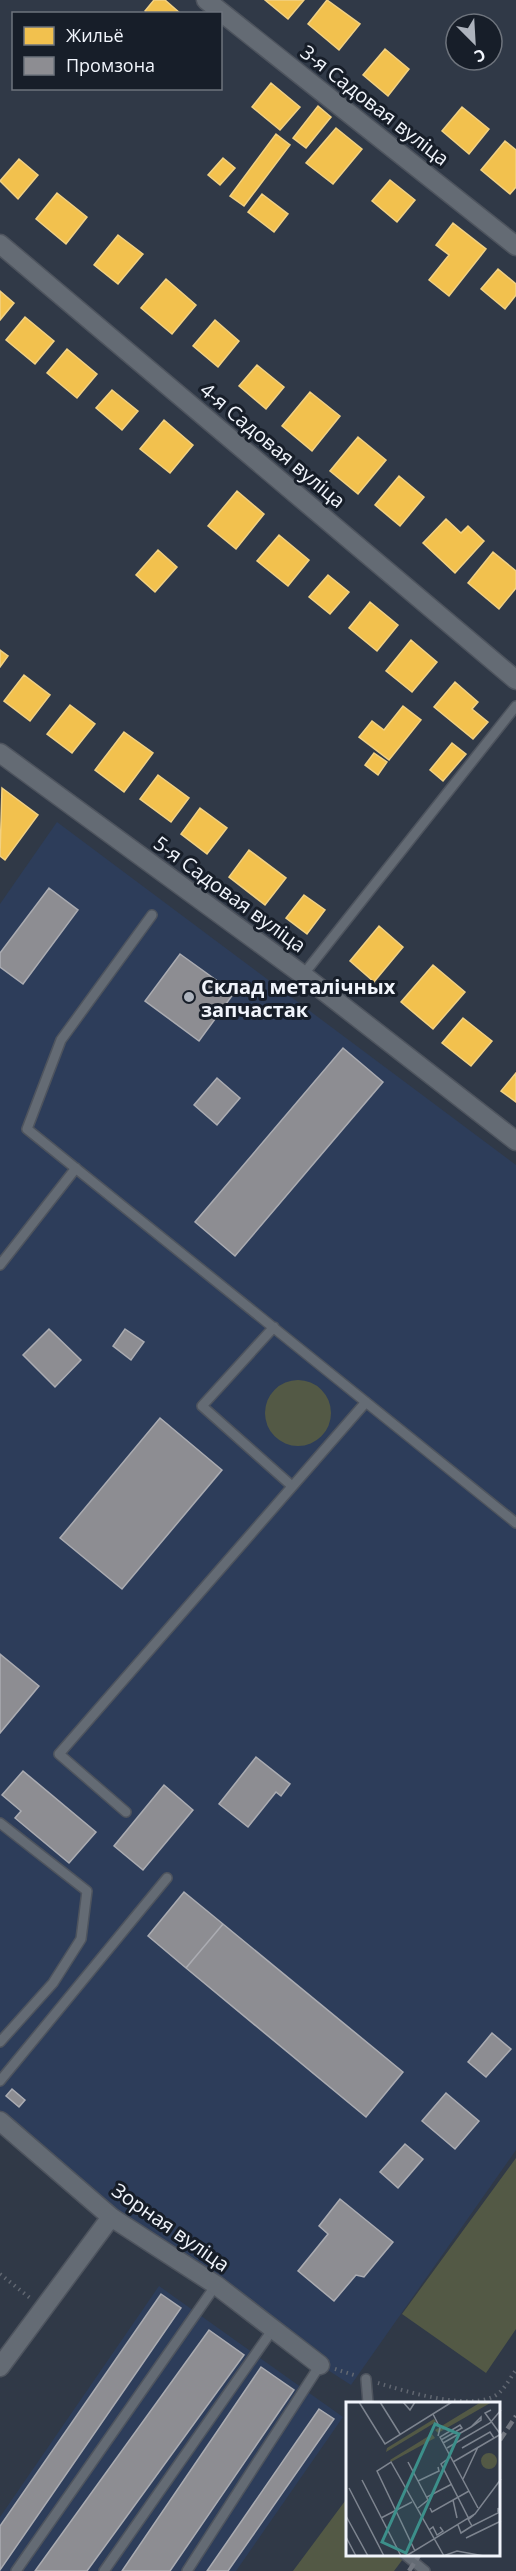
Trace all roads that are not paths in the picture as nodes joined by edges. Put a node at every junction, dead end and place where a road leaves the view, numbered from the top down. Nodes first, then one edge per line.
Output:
1 (206, 0) edge
2 (221, 12) edge
3 (222, 13) edge
4 (0, 244) edge
5 (516, 246) edge
6 (516, 680) edge
7 (516, 706) edge
8 (0, 753) edge
9 (152, 915) dead end
10 (303, 975) junction
11 (516, 1141) edge
12 (76, 1168) junction
13 (0, 1265) edge
14 (274, 1327) junction
15 (366, 1402) junction
16 (292, 1486) junction
17 (516, 1523) edge
18 (126, 1812) dead end
19 (0, 1823) edge
20 (167, 1878) dead end
21 (0, 2042) edge
22 (0, 2081) edge
23 (0, 2121) edge
24 (111, 2217) junction
25 (216, 2285) junction
26 (273, 2329) junction
27 (320, 2365) joint
28 (0, 2367) edge
29 (366, 2379) road end
30 (368, 2402) edge
31 (406, 2556) edge
32 (16, 2571) edge
33 (105, 2571) edge
34 (187, 2571) edge
35 (425, 2571) edge

1 - 2 street, 3-я Садовая вуліца
3 - 5 street, 3-я Садовая вуліца
4 - 6 street, 4-я Садовая вуліца
7 - 10 lane
8 - 10 street, 5-я Садовая вуліца
9 - 12 lane
10 - 11 street, 5-я Садовая вуліца
12 - 13 lane
12 - 14 lane
14 - 15 lane
14 - 16 lane
15 - 16 lane
15 - 17 lane
16 - 18 lane
19 - 21 lane
20 - 22 lane
23 - 24 street, Зорная вуліца
24 - 25 street, Зорная вуліца
24 - 28 street
25 - 26 street, Зорная вуліца
25 - 32 lane
26 - 27 street, Зорная вуліца
26 - 33 lane
27 - 34 lane
29 - 30 lane
31 - 35 lane

